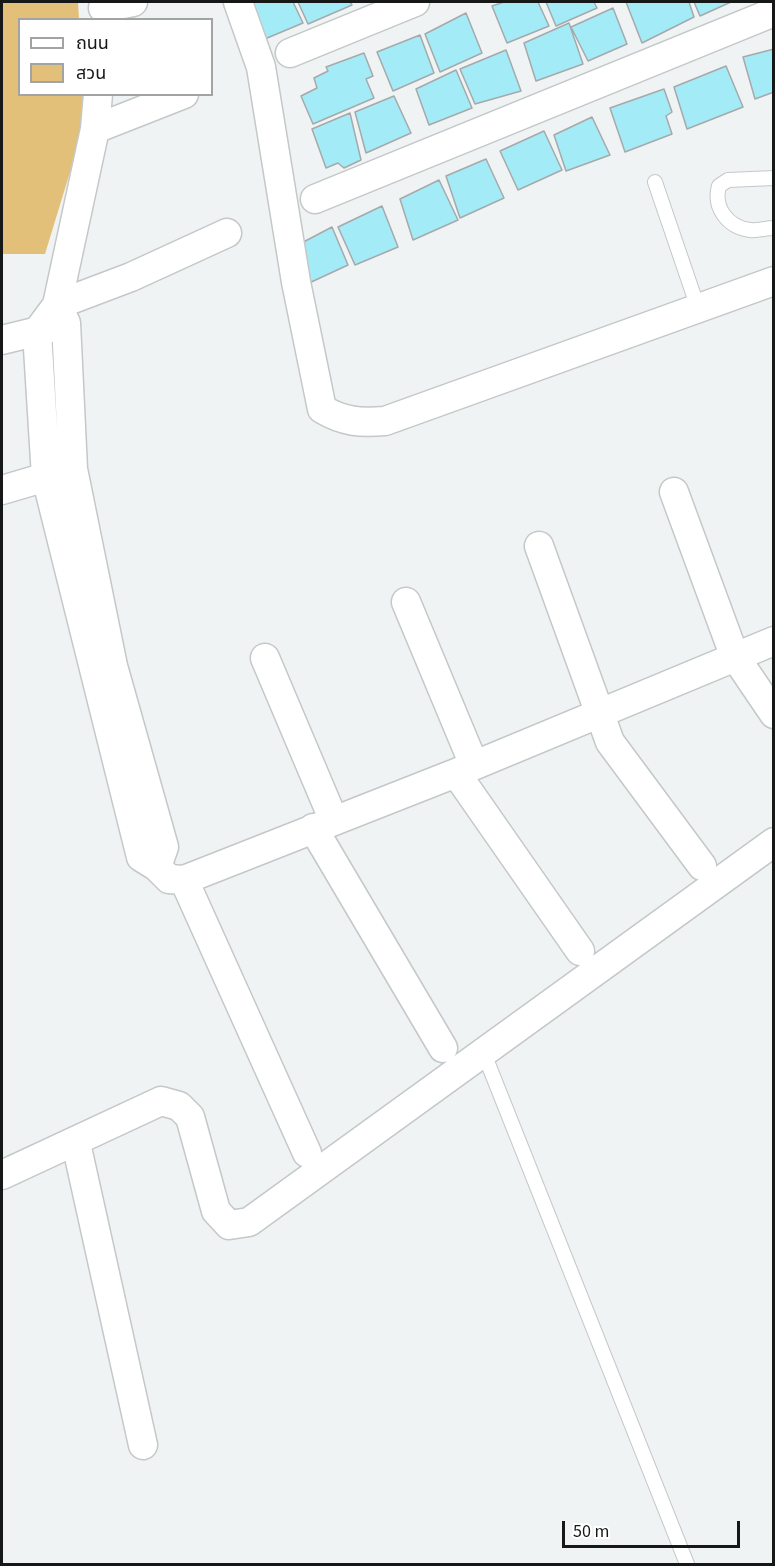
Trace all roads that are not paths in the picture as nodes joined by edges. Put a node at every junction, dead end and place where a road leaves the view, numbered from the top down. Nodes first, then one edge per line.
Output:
1 (133, 2) edge
2 (238, 2) edge
3 (415, 2) edge
4 (103, 10) edge
5 (774, 12) edge
6 (290, 53) dead end
7 (98, 96) edge
8 (179, 96) edge
9 (95, 129) junction
10 (774, 178) edge
11 (655, 182) dead end
12 (315, 199) dead end
13 (774, 228) edge
14 (227, 233) dead end
15 (774, 281) edge
16 (698, 308) junction
17 (61, 314) junction
18 (37, 332) junction
19 (2, 340) edge
20 (73, 469) junction
21 (46, 477) junction
22 (2, 490) edge
23 (674, 492) dead end
24 (539, 546) dead end
25 (406, 602) dead end
26 (774, 640) edge
27 (734, 655) junction
28 (265, 658) dead end
29 (601, 711) junction
30 (774, 714) edge
31 (465, 769) junction
32 (323, 824) junction
33 (774, 842) edge
34 (702, 866) dead end
35 (157, 867) junction
36 (184, 880) junction
37 (580, 951) dead end
38 (442, 1048) dead end
39 (483, 1051) junction
40 (76, 1143) junction
41 (307, 1153) dead end
42 (2, 1175) edge
43 (143, 1445) dead end
44 (687, 1564) edge

1 - 4 street
2 - 16 street
3 - 6 street
5 - 12 street
7 - 9 street
8 - 9 street
9 - 17 street
10 - 13 lane
11 - 16 lane
14 - 17 street
15 - 16 street
17 - 18 street
17 - 20 street
18 - 19 street
18 - 21 street
20 - 21 street
20 - 35 street
21 - 22 street
21 - 35 street
23 - 27 street
24 - 29 street
25 - 31 street
26 - 27 street
27 - 29 street
27 - 30 street
28 - 32 street
29 - 31 street
29 - 34 street
31 - 32 street
31 - 37 street
32 - 36 street
32 - 38 street
33 - 39 street
35 - 36 street
36 - 41 street
39 - 40 street
39 - 44 lane
40 - 42 street
40 - 43 street

